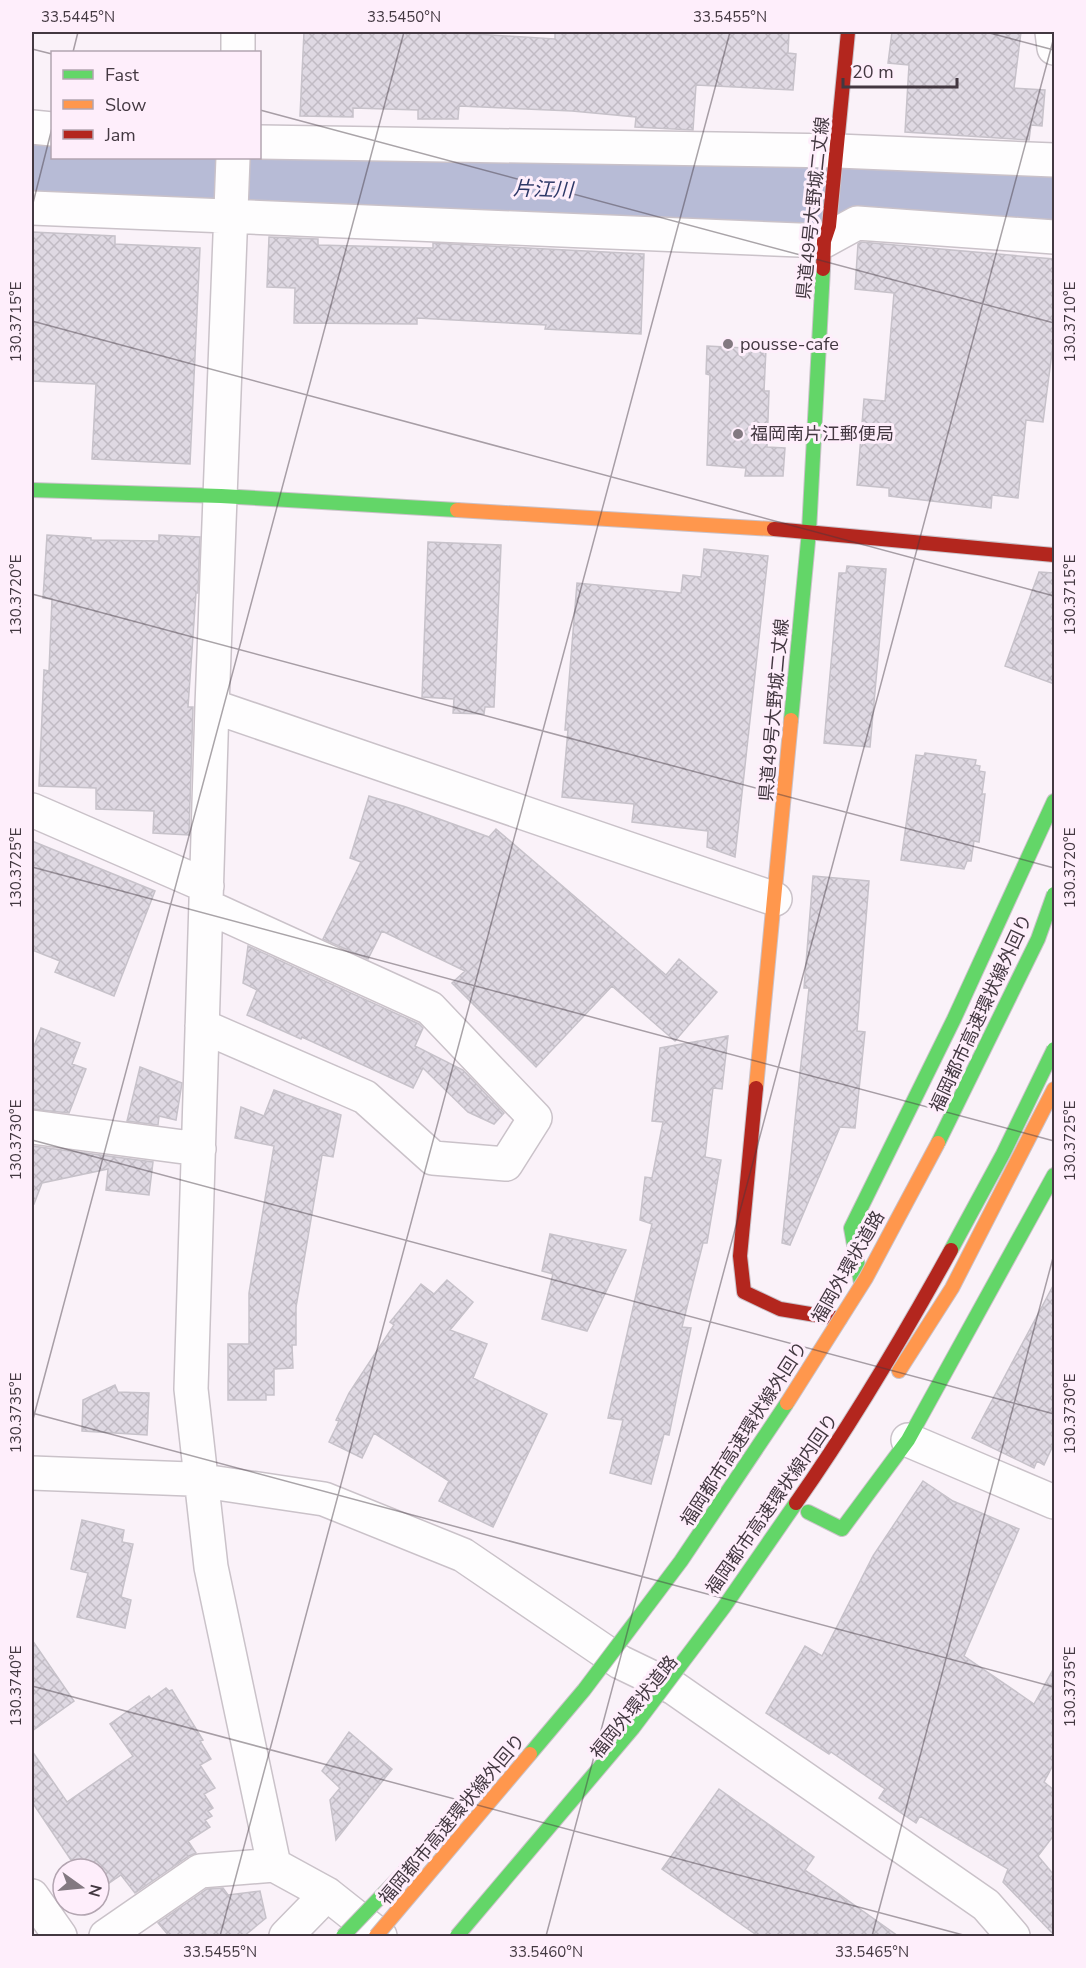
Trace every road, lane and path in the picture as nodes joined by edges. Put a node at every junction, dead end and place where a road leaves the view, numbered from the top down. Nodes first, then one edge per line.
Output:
1 (238, 32) edge
2 (848, 32) edge
3 (1052, 32) edge
4 (1054, 48) edge
5 (238, 51) edge
6 (32, 128) edge
7 (51, 129) edge
8 (261, 142) edge
9 (233, 159) edge
10 (836, 160) junction
11 (1054, 160) edge
12 (32, 208) edge
13 (231, 211) junction
14 (827, 234) junction
15 (1054, 237) edge
16 (32, 490) edge
17 (221, 496) junction
18 (809, 531) junction
19 (1054, 555) edge
20 (212, 706) junction
21 (1054, 801) edge
22 (32, 810) edge
23 (1054, 894) edge
24 (206, 896) junction
25 (775, 899) junction
26 (1054, 901) edge
27 (202, 1026) junction
28 (1054, 1049) edge
29 (1054, 1089) edge
30 (32, 1127) edge
31 (199, 1149) junction
32 (1054, 1175) edge
33 (861, 1283) junction
34 (840, 1319) junction
35 (890, 1386) dead end
36 (908, 1440) junction
37 (32, 1473) edge
38 (201, 1481) junction
39 (1054, 1502) edge
40 (808, 1512) dead end
41 (787, 1540) dead end
42 (620, 1662) junction
43 (674, 1688) junction
44 (584, 1690) junction
45 (633, 1728) junction
46 (460, 1815) dead end
47 (419, 1856) dead end
48 (274, 1865) junction
49 (523, 1880) dead end
50 (327, 1894) junction
51 (32, 1896) edge
52 (60, 1936) edge
53 (106, 1936) edge
54 (286, 1936) edge
55 (343, 1936) edge
56 (378, 1936) edge
57 (386, 1936) edge
58 (456, 1936) edge
59 (466, 1936) edge
60 (1013, 1936) edge

1 - 5 street
2 - 10 main road, 県道49号大野城二丈線
3 - 4 street
6 - 7 street
8 - 10 street
9 - 13 street
10 - 11 street
10 - 14 main road, 県道49号大野城二丈線
12 - 13 street
13 - 14 street
13 - 17 street
14 - 15 street
14 - 18 main road, 県道49号大野城二丈線
16 - 17 main road
17 - 18 main road
17 - 20 street
18 - 19 main road
18 - 25 main road, 県道49号大野城二丈線
20 - 24 street
20 - 25 street
21 - 33 main road
22 - 24 street
23 - 44 main road, 福岡都市高速環状線外回り, bridge
24 - 27 street
24 - 27 street
25 - 34 main road, 県道49号大野城二丈線
26 - 33 main road, 福岡外環状道路
27 - 31 street
28 - 45 main road, 福岡都市高速環状線内回り, bridge
29 - 35 main road
30 - 31 street
31 - 38 street
32 - 36 main road
33 - 34 main road, 福岡外環状道路
34 - 42 main road, 福岡外環状道路
36 - 39 street
36 - 40 main road
37 - 38 street
38 - 42 street
38 - 48 street
41 - 43 main road, 福岡外環状道路
42 - 43 street
42 - 57 main road, 福岡外環状道路
43 - 59 main road, 福岡外環状道路
43 - 60 street
44 - 46 main road, bridge
44 - 56 main road, 福岡都市高速環状線外回り, bridge
45 - 49 main road, bridge
45 - 58 main road, 福岡都市高速環状線内回り, bridge
47 - 55 main road, bridge
48 - 50 street
48 - 53 street
50 - 54 street
50 - 56 street
51 - 52 street

